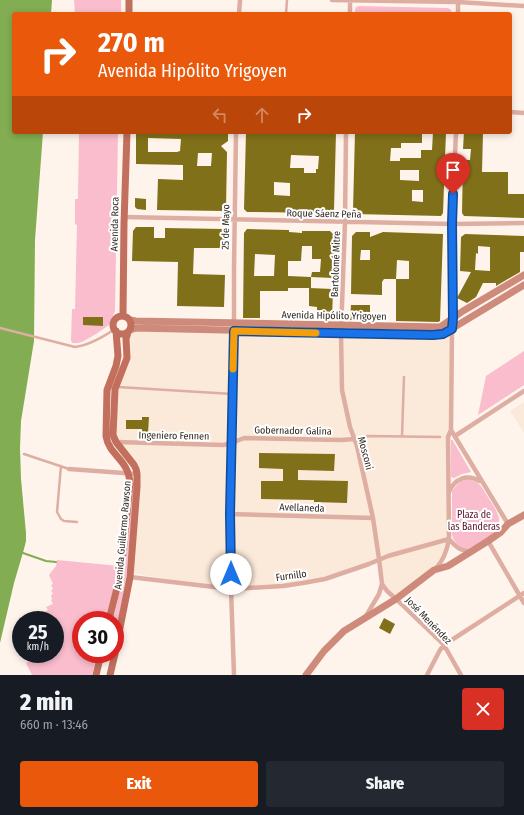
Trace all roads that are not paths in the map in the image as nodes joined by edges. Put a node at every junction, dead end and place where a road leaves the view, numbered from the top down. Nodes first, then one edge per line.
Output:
1 (129, 0) edge
2 (240, 0) edge
3 (286, 0) edge
4 (332, 0) edge
5 (350, 0) edge
6 (458, 1) edge
7 (524, 6) edge
8 (129, 12) edge
9 (239, 12) edge
10 (286, 12) edge
11 (350, 12) edge
12 (458, 12) edge
13 (512, 112) edge
14 (524, 113) edge
15 (127, 134) edge
16 (236, 134) edge
17 (346, 134) edge
18 (456, 134) edge
19 (124, 218) junction
20 (234, 220) junction
21 (345, 222) junction
22 (524, 223) edge
23 (452, 224) junction
24 (524, 275) edge
25 (524, 285) edge
26 (123, 316) junction
27 (453, 318) junction
28 (130, 320) junction
29 (234, 323) junction
30 (342, 325) junction
31 (0, 328) edge
32 (452, 329) junction
33 (115, 330) junction
34 (129, 331) junction
35 (234, 331) junction
36 (341, 333) junction
37 (404, 376) dead end
38 (116, 386) junction
39 (524, 391) edge
40 (233, 394) junction
41 (451, 430) junction
42 (402, 436) junction
43 (440, 436) dead end
44 (454, 436) junction
45 (354, 439) junction
46 (116, 442) junction
47 (232, 443) junction
48 (24, 454) dead end
49 (61, 466) junction
50 (69, 469) joint
51 (128, 474) junction
52 (137, 474) junction
53 (482, 482) junction
54 (449, 493) junction
55 (230, 514) junction
56 (524, 515) edge
57 (372, 518) junction
58 (77, 522) dead end
59 (508, 524) junction
60 (449, 539) junction
61 (488, 541) junction
62 (474, 550) junction
63 (380, 559) junction
64 (434, 570) junction
65 (130, 577) junction
66 (382, 584) junction
67 (231, 589) junction
68 (524, 593) edge
69 (519, 596) junction
70 (396, 599) junction
71 (524, 603) edge
72 (111, 611) edge
73 (123, 611) edge
74 (362, 621) junction
75 (444, 645) junction
76 (99, 663) edge
77 (113, 663) edge
78 (96, 675) edge
79 (110, 675) edge
80 (234, 675) edge
81 (306, 675) edge
82 (427, 675) edge
83 (461, 675) edge

1 - 8 main road
2 - 9 street
3 - 10 lane
4 - 5 street
5 - 6 street
5 - 11 street
6 - 7 street
6 - 12 street
13 - 14 street
15 - 19 main road, Avenida Roca
16 - 20 street, 25 de Mayo
17 - 21 street, Bartolomé Mitre
18 - 23 street
19 - 20 street, Roque Sáenz Peña
19 - 26 main road, Avenida Roca
20 - 21 street, Roque Sáenz Peña
20 - 29 street, 25 de Mayo
21 - 23 street, Roque Sáenz Peña
21 - 30 street, Bartolomé Mitre
22 - 23 street, Roque Sáenz Peña
23 - 27 street
24 - 27 main road, Avenida Hipólito Yrigoyen
25 - 32 main road, Avenida Hipólito Yrigoyen
26 - 28 main road
26 - 33 main road
27 - 30 main road, Avenida Hipólito Yrigoyen
27 - 32 street
28 - 29 main road, Avenida Hipólito Yrigoyen
28 - 34 main road
29 - 30 main road, Avenida Hipólito Yrigoyen
29 - 35 street, 25 de Mayo
30 - 36 street, Mosconi
31 - 33 lane
32 - 36 main road, Avenida Hipólito Yrigoyen
32 - 41 street
33 - 34 main road
33 - 51 main road, Avenida Guillermo Rawson
34 - 35 main road, Avenida Hipólito Yrigoyen
34 - 38 main road
35 - 36 main road, Avenida Hipólito Yrigoyen
35 - 40 street, 25 de Mayo
36 - 45 street, Mosconi
37 - 42 lane
38 - 40 lane
38 - 46 main road
39 - 44 street
40 - 47 street, 25 de Mayo
41 - 44 street
41 - 54 street
42 - 43 lane
42 - 45 lane
44 - 53 street
45 - 47 street, Gobernador Galina
45 - 57 street, Mosconi
46 - 47 street, Ingeniero Fennen
46 - 52 main road, Avenida Guillermo Rawson
47 - 55 street, 25 de Mayo
48 - 49 lane
49 - 50 lane
49 - 58 lane
50 - 51 street
51 - 52 street
51 - 72 main road, Avenida Guillermo Rawson
52 - 65 main road, Avenida Guillermo Rawson
53 - 54 street
53 - 59 street
54 - 60 street
55 - 57 street, Avellaneda
55 - 67 street, 25 de Mayo
56 - 59 main road
57 - 63 street, Mosconi
59 - 61 main road
60 - 62 street
60 - 63 street, Furnillo
60 - 64 street
61 - 62 main road
61 - 69 street
62 - 64 main road
63 - 66 street, Mosconi
63 - 67 street, Furnillo
64 - 70 main road
65 - 67 street, Furnillo
65 - 73 main road, Avenida Guillermo Rawson
66 - 70 street
66 - 74 street, Mosconi
67 - 80 street, 25 de Mayo
68 - 69 street
69 - 71 street
69 - 75 street
70 - 74 main road
70 - 75 street, José Menéndez
74 - 81 main road
75 - 82 street
75 - 83 street, José Menéndez
76 - 78 main road
77 - 79 main road, Avenida Guillermo Rawson

